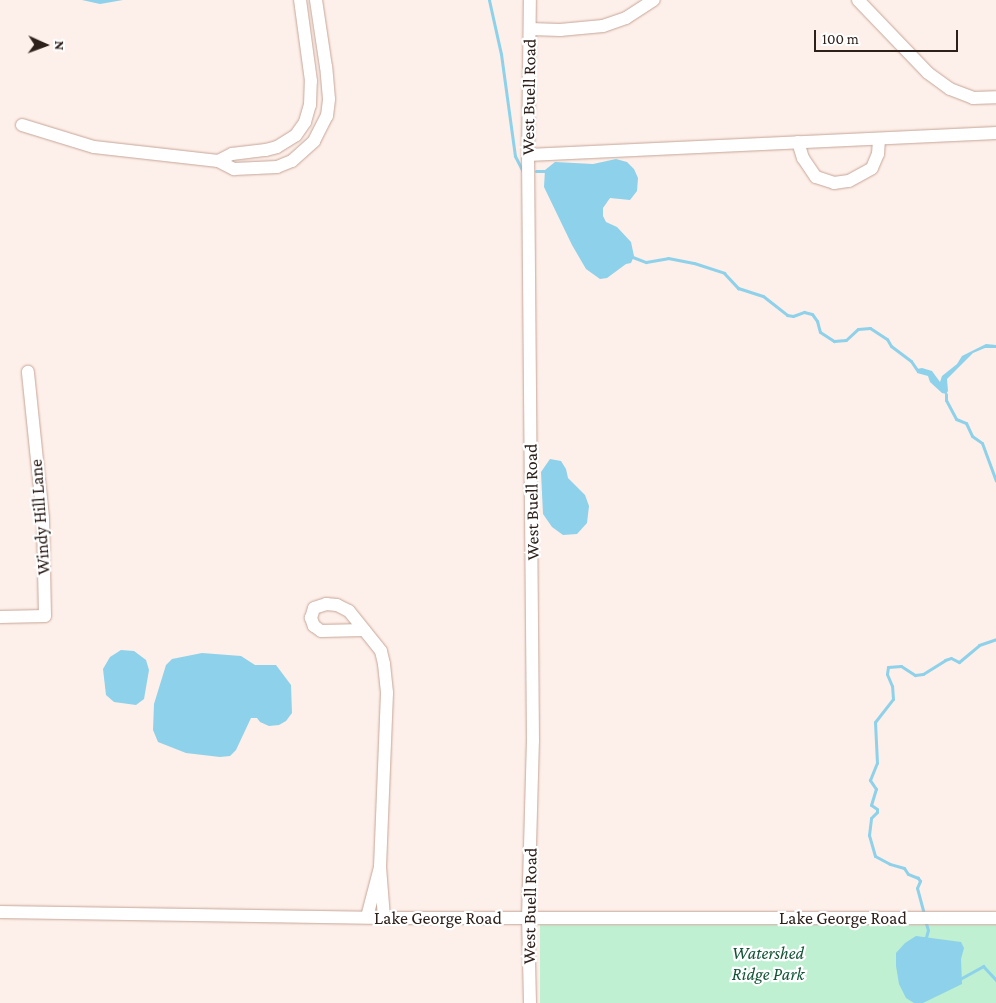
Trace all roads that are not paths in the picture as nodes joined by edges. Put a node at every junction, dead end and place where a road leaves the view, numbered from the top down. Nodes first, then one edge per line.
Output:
1 (300, 0) edge
2 (316, 0) edge
3 (530, 0) edge
4 (654, 0) edge
5 (858, 0) edge
6 (319, 13) junction
7 (303, 16) junction
8 (530, 29) junction
9 (996, 97) edge
10 (22, 125) dead end
11 (996, 133) edge
12 (879, 138) junction
13 (798, 142) junction
14 (528, 155) junction
15 (218, 161) junction
16 (28, 372) dead end
17 (0, 618) edge
18 (364, 630) dead end
19 (380, 867) junction
20 (0, 912) edge
21 (367, 917) junction
22 (384, 918) junction
23 (528, 918) junction
24 (996, 918) edge
25 (530, 1003) edge

1 - 7 street
2 - 6 street
3 - 8 street, West Buell Road
4 - 8 street
5 - 9 street
6 - 7 street
6 - 15 street
7 - 15 street
8 - 14 street, West Buell Road
10 - 15 street
11 - 12 street
12 - 13 street
12 - 13 street
13 - 14 street
14 - 23 street, West Buell Road
16 - 17 street, Windy Hill Lane
18 - 19 street
19 - 21 street
19 - 22 street
20 - 21 street, Lake George Road
21 - 22 street, Lake George Road
22 - 23 street, Lake George Road
23 - 24 street, Lake George Road
23 - 25 street, West Buell Road

